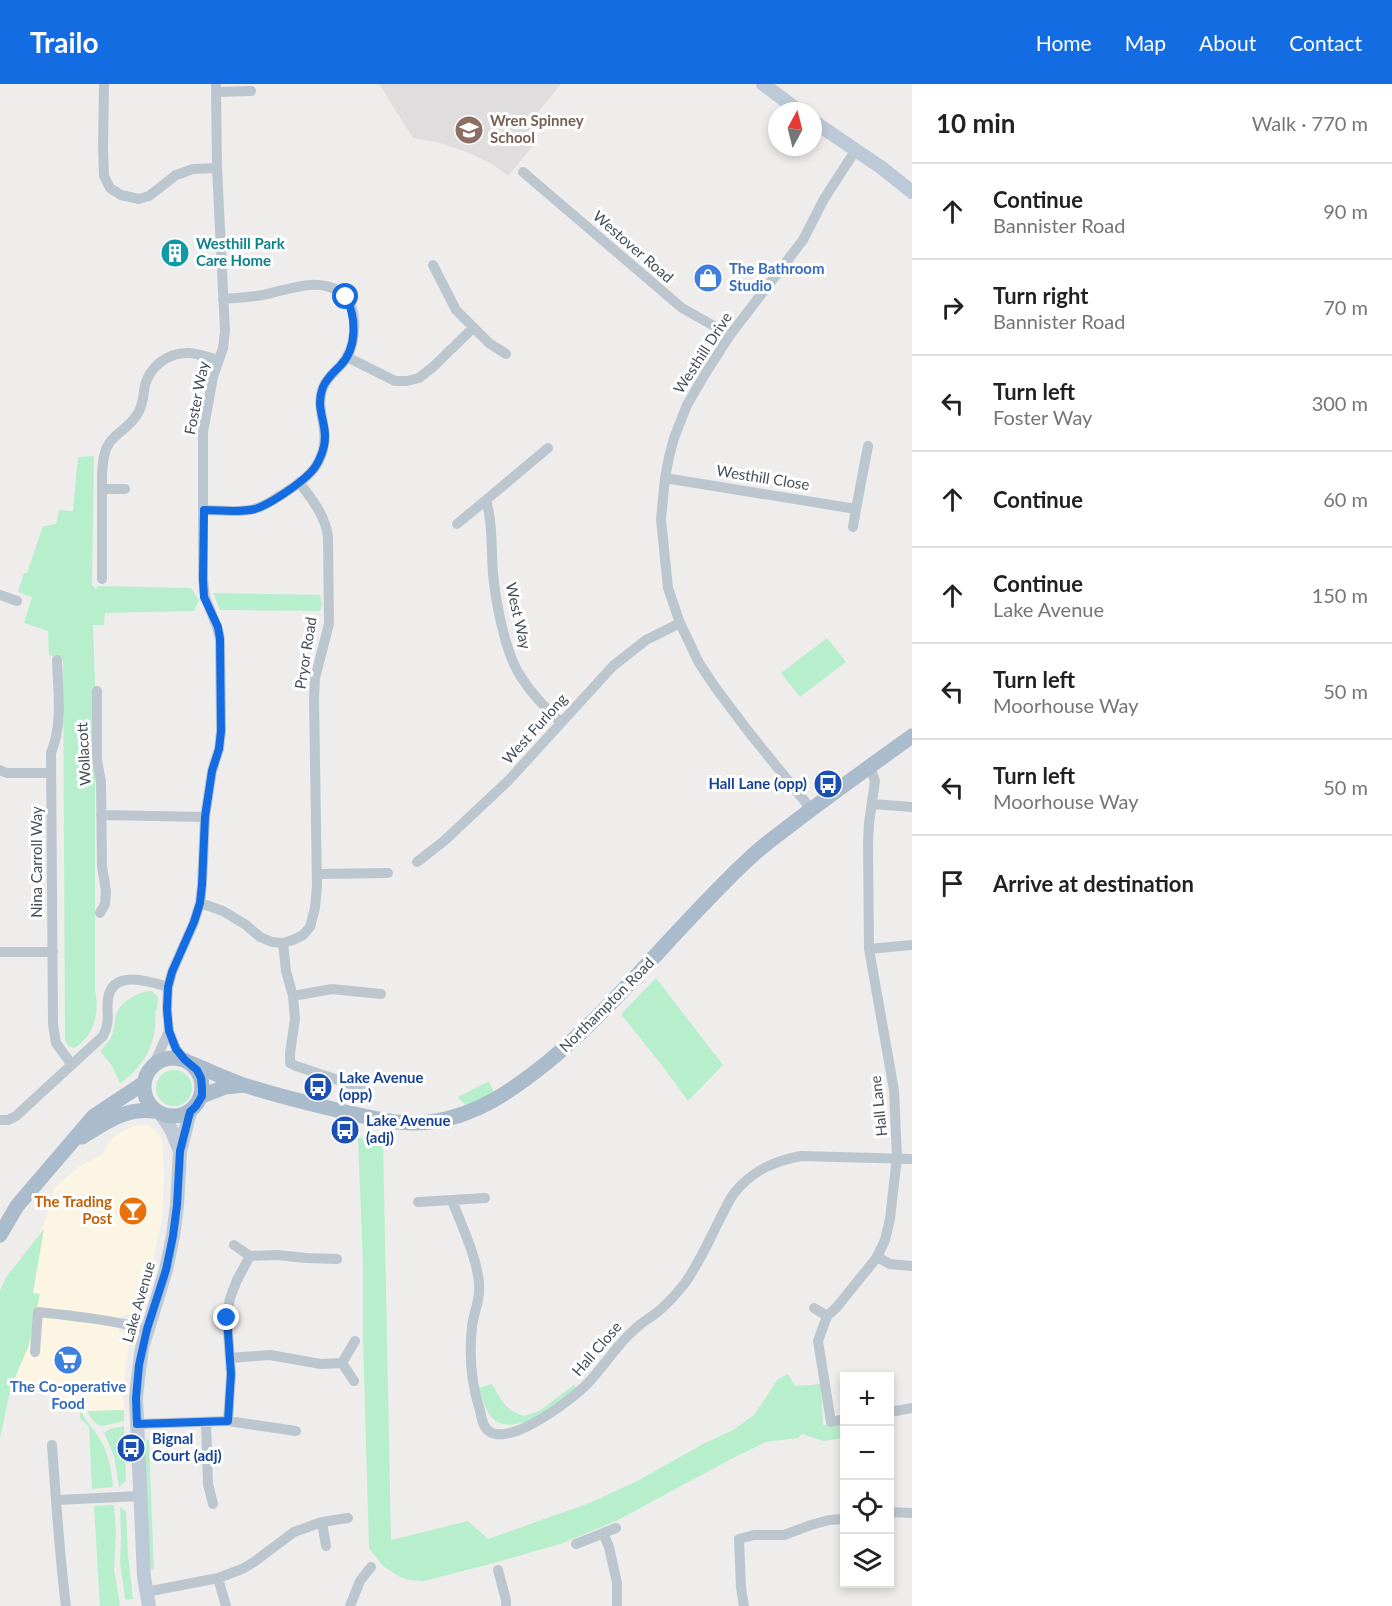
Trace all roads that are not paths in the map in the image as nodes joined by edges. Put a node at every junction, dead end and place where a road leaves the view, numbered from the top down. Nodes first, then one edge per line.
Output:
1 (104, 84) edge
2 (763, 84) edge
3 (217, 88) edge
4 (251, 91) dead end
5 (787, 102) edge
6 (822, 127) edge
7 (855, 151) junction
8 (218, 168) junction
9 (523, 172) dead end
10 (912, 192) edge
11 (434, 265) dead end
12 (223, 299) junction
13 (473, 328) junction
14 (730, 336) junction
15 (506, 354) dead end
16 (347, 357) junction
17 (219, 360) junction
18 (868, 446) dead end
19 (548, 448) dead end
20 (664, 478) junction
21 (299, 482) junction
22 (102, 489) junction
23 (125, 489) dead end
24 (486, 500) junction
25 (856, 509) junction
26 (204, 510) junction
27 (457, 524) dead end
28 (853, 527) dead end
29 (102, 579) dead end
30 (0, 595) edge
31 (17, 601) dead end
32 (680, 623) junction
33 (57, 660) dead end
34 (97, 691) dead end
35 (561, 722) junction
36 (912, 736) edge
37 (870, 767) junction
38 (0, 770) edge
39 (51, 772) junction
40 (872, 804) junction
41 (912, 807) edge
42 (811, 809) junction
43 (102, 815) junction
44 (205, 817) junction
45 (417, 862) dead end
46 (388, 873) dead end
47 (316, 874) junction
48 (200, 903) junction
49 (100, 913) dead end
50 (283, 943) junction
51 (912, 945) edge
52 (869, 949) junction
53 (0, 952) edge
54 (53, 952) junction
55 (168, 987) junction
56 (381, 994) dead end
57 (293, 996) junction
58 (169, 1031) junction
59 (187, 1062) junction
60 (72, 1065) junction
61 (153, 1066) junction
62 (144, 1083) junction
63 (244, 1084) junction
64 (362, 1088) dead end
65 (202, 1096) junction
66 (158, 1112) junction
67 (190, 1112) junction
68 (0, 1120) edge
69 (72, 1144) junction
70 (180, 1151) junction
71 (897, 1157) junction
72 (912, 1159) edge
73 (485, 1198) dead end
74 (452, 1200) junction
75 (418, 1202) dead end
76 (0, 1235) edge
77 (234, 1245) dead end
78 (250, 1256) junction
79 (877, 1257) junction
80 (337, 1259) dead end
81 (912, 1266) edge
82 (814, 1308) dead end
83 (827, 1316) junction
84 (147, 1329) junction
85 (355, 1341) dead end
86 (34, 1352) dead end
87 (230, 1358) junction
88 (342, 1364) junction
89 (354, 1381) dead end
90 (912, 1408) edge
91 (894, 1411) edge
92 (840, 1420) edge
93 (228, 1421) junction
94 (206, 1422) junction
95 (137, 1424) junction
96 (296, 1431) dead end
97 (51, 1445) dead end
98 (140, 1496) junction
99 (57, 1500) junction
100 (213, 1504) dead end
101 (894, 1512) edge
102 (912, 1512) edge
103 (348, 1518) dead end
104 (840, 1519) edge
105 (322, 1522) junction
106 (616, 1528) dead end
107 (603, 1533) junction
108 (576, 1544) dead end
109 (326, 1546) dead end
110 (371, 1567) dead end
111 (498, 1570) dead end
112 (219, 1578) junction
113 (146, 1592) junction
114 (66, 1606) edge
115 (149, 1606) edge
116 (226, 1606) edge
117 (350, 1606) edge
118 (506, 1606) edge
119 (617, 1606) edge
120 (744, 1606) edge

1 - 8 street
2 - 5 street
3 - 4 street
3 - 8 street, Foster Way
6 - 7 street
7 - 10 street
7 - 14 street, Westhill Drive
8 - 12 street, Foster Way
9 - 14 street, Westover Road
11 - 13 street
12 - 16 street
12 - 17 street, Foster Way
13 - 15 street
13 - 16 street
14 - 20 street, Westhill Drive
16 - 21 street
17 - 22 street
17 - 26 street, Foster Way
18 - 25 street
19 - 24 street
20 - 25 street, Westhill Close
20 - 32 street, Westhill Drive
21 - 26 street
21 - 47 street, Pryor Road
22 - 23 street
22 - 29 street
24 - 27 street
24 - 35 street, West Way
25 - 28 street
26 - 44 street, Foster Way
30 - 31 street
32 - 35 street, West Furlong
32 - 42 street, Westhill Drive
33 - 39 street, Nina Carroll Way
34 - 43 street, Wollacott
35 - 45 street, West Furlong
36 - 37 main road, Northampton Road
37 - 40 street, Hall Lane
37 - 42 main road, Northampton Road
38 - 39 street
39 - 54 street, Nina Carroll Way
40 - 41 street
40 - 52 street, Hall Lane
42 - 63 main road, Northampton Road
43 - 44 street
43 - 49 street, Wollacott
44 - 48 street, Foster Way
46 - 47 street
47 - 50 street, Pryor Road
48 - 50 street
48 - 55 street, Foster Way
50 - 57 street
51 - 52 street
52 - 71 street, Hall Lane
53 - 54 street
54 - 60 street, Nina Carroll Way
55 - 58 street, Foster Way
55 - 60 street
56 - 57 street
57 - 64 street
58 - 59 street, Foster Way
58 - 61 street, Foster Way
59 - 61 main road
59 - 63 main road, Northampton Road
59 - 65 main road
60 - 68 street
61 - 62 main road
62 - 66 main road
62 - 69 main road
63 - 65 main road, Northampton Road
65 - 67 main road
66 - 67 main road
66 - 69 main road
66 - 70 street
67 - 70 street, Lake Avenue
69 - 76 main road
70 - 84 street, Lake Avenue
71 - 72 street, Hall Close
71 - 74 street, Hall Close
71 - 79 street, Hall Lane
73 - 74 street
74 - 75 street
77 - 78 street
78 - 80 street
78 - 87 street
79 - 81 street
79 - 83 street, Hall Lane
82 - 83 street
83 - 92 street, Hall Lane
84 - 86 street
84 - 95 street, Lake Avenue
85 - 88 street
87 - 88 street
87 - 93 street
88 - 89 street
90 - 91 street
93 - 94 street
93 - 96 street
94 - 95 street
94 - 100 street
95 - 98 street, Lake Avenue
97 - 99 street
98 - 99 street
98 - 113 street, Lake Avenue
99 - 114 street
101 - 102 street
103 - 105 street
104 - 120 street
105 - 109 street
105 - 112 street
106 - 107 street
107 - 108 street
107 - 119 street
110 - 117 street
111 - 118 street
112 - 113 street
112 - 116 street
113 - 115 street, Lake Avenue

